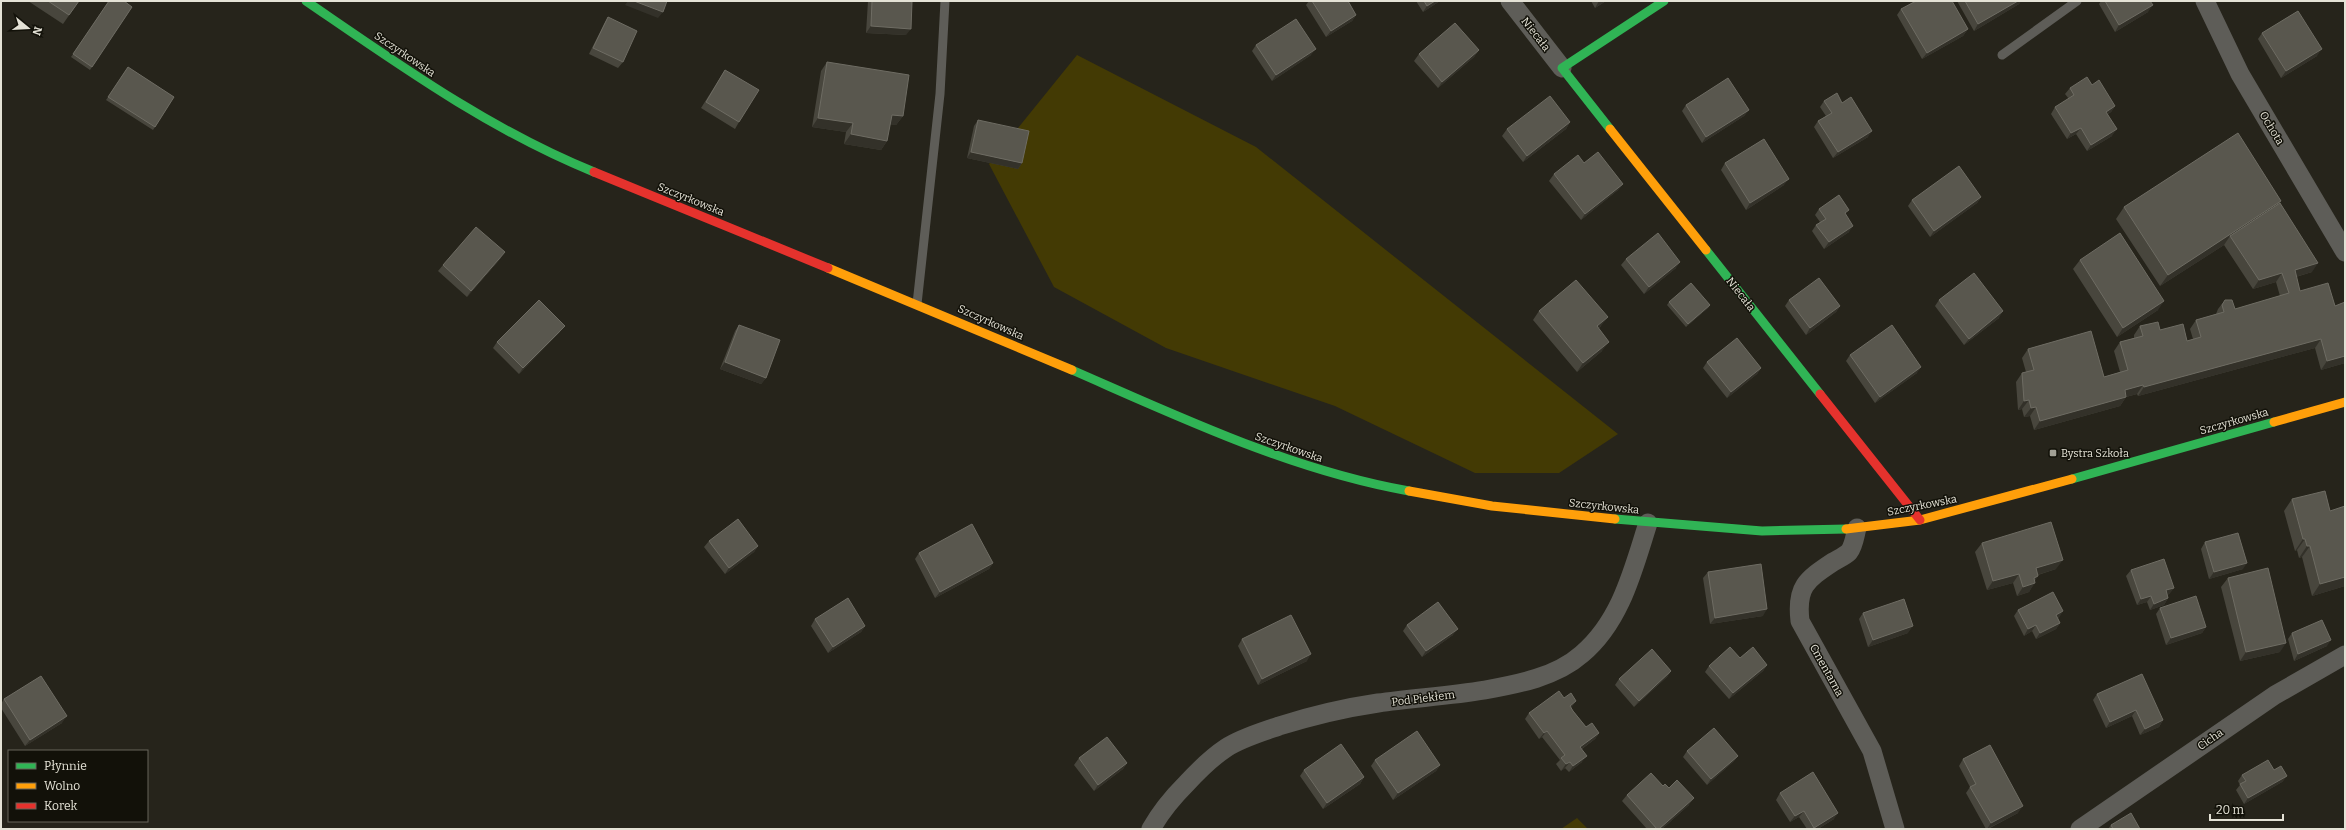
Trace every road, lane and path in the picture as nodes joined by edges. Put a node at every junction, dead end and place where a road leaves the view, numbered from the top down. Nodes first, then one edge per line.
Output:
1 (306, 1) edge
2 (945, 1) edge
3 (1510, 1) edge
4 (1664, 1) edge
5 (2077, 1) edge
6 (2205, 1) edge
7 (2002, 55) dead end
8 (1562, 68) junction
9 (2345, 252) edge
10 (917, 304) junction
11 (2345, 402) edge
12 (1920, 520) junction
13 (1648, 523) junction
14 (1857, 528) junction
15 (2345, 655) edge
16 (1151, 829) edge
17 (1895, 829) edge
18 (2080, 829) edge

1 - 10 main road, Szczyrkowska
2 - 10 lane
3 - 8 street, Niecała
4 - 8 main road
5 - 7 lane
6 - 9 street, Ochota
8 - 12 main road, Niecała
10 - 13 main road, Szczyrkowska
11 - 12 main road, Szczyrkowska
12 - 14 main road, Szczyrkowska
13 - 14 main road, Szczyrkowska
13 - 16 street, Pod Piekłem
14 - 17 street, Cmentarna
15 - 18 street, Cicha

